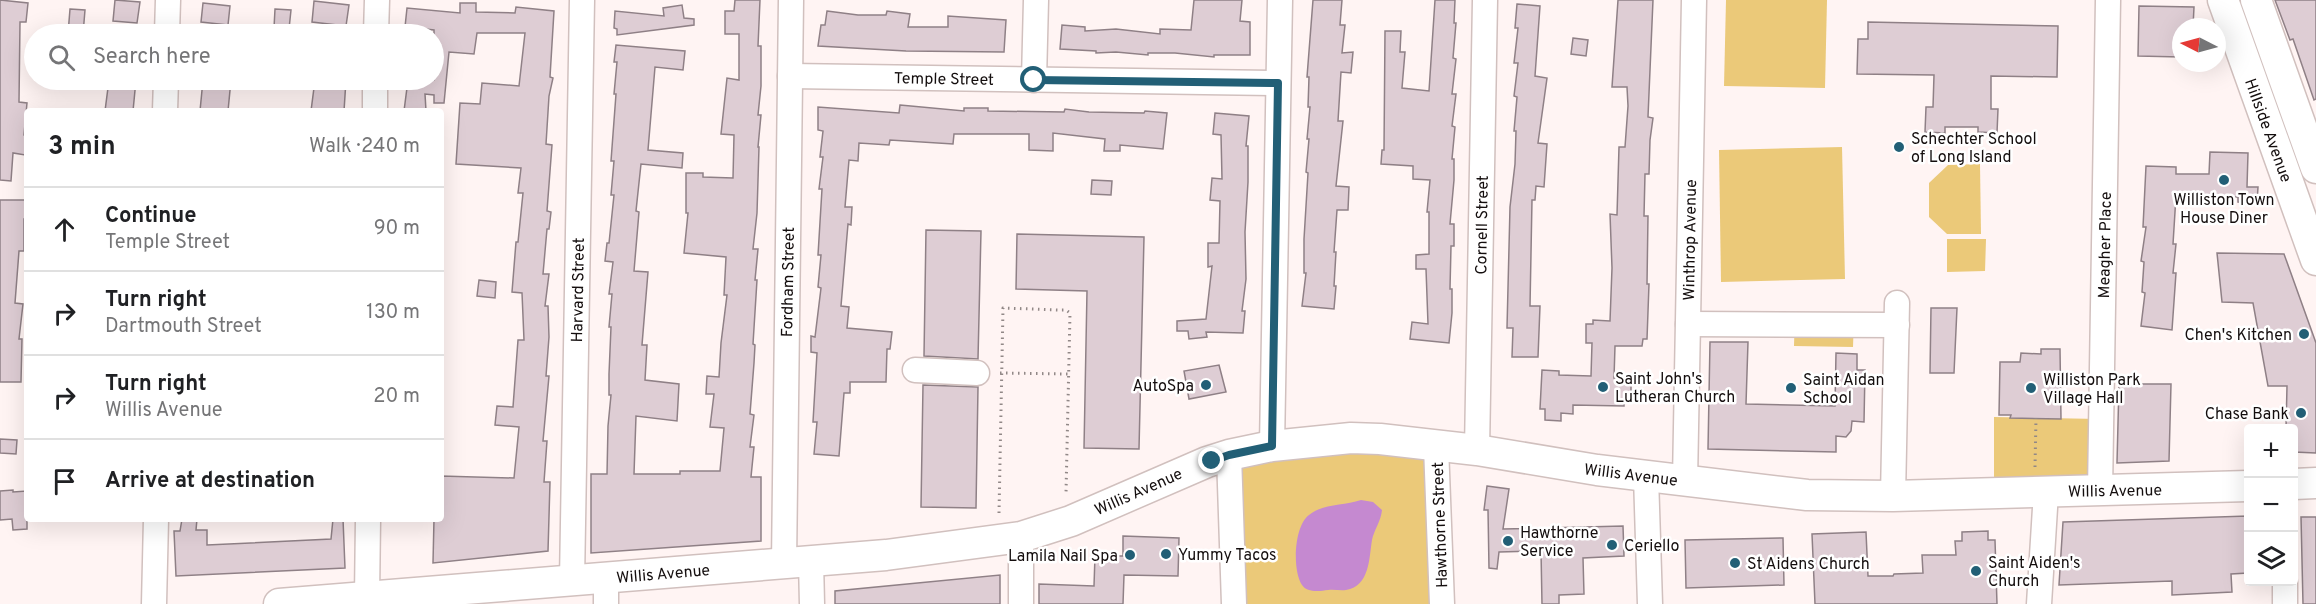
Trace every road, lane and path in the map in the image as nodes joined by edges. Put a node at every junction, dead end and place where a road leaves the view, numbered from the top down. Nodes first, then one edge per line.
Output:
1 (168, 0) edge
2 (377, 0) edge
3 (582, 0) edge
4 (791, 0) edge
5 (1036, 0) edge
6 (1280, 0) edge
7 (1485, 0) edge
8 (1694, 0) edge
9 (2108, 0) edge
10 (2223, 0) edge
11 (2256, 0) edge
12 (167, 24) edge
13 (376, 24) edge
14 (790, 76) junction
15 (1034, 80) junction
16 (1278, 83) junction
17 (166, 90) edge
18 (375, 90) edge
19 (165, 108) edge
20 (375, 108) edge
21 (2316, 168) edge
22 (2316, 260) edge
23 (1688, 324) junction
24 (915, 370) dead end
25 (989, 373) junction
26 (1068, 374) junction
27 (2036, 418) dead end
28 (1272, 446) junction
29 (1436, 446) junction
30 (1477, 450) junction
31 (1229, 455) junction
32 (1646, 476) junction
33 (2041, 480) junction
34 (1685, 481) junction
35 (2316, 483) edge
36 (2298, 484) edge
37 (2244, 486) edge
38 (2100, 490) junction
39 (1066, 493) dead end
40 (1893, 496) junction
41 (999, 513) dead end
42 (156, 522) edge
43 (368, 522) edge
44 (1021, 537) junction
45 (798, 562) junction
46 (572, 581) junction
47 (2285, 586) edge
48 (606, 591) edge
49 (367, 597) junction
50 (401, 599) edge
51 (154, 604) edge
52 (279, 604) edge
53 (812, 604) edge
54 (1021, 604) edge
55 (1234, 604) edge
56 (1442, 604) edge
57 (1650, 604) edge
58 (2039, 604) edge
59 (2286, 604) edge

1 - 12 street
2 - 13 street
3 - 46 street, Harvard Street
4 - 14 street, Fordham Street
5 - 15 street
6 - 16 street
7 - 30 street, Cornell Street
8 - 23 street, Winthrop Avenue
9 - 38 street, Meagher Place
10 - 22 main road, Hillside Avenue
11 - 21 main road, Hillside Avenue
14 - 15 street, Temple Street
14 - 45 street, Fordham Street
15 - 16 street, Temple Street
16 - 28 street
17 - 19 street
18 - 20 street
23 - 34 street, Winthrop Avenue
23 - 40 street
24 - 25 street
25 - 26 path
25 - 26 path
25 - 41 path
26 - 39 path
27 - 33 path
28 - 29 main road, Willis Avenue
28 - 31 main road, Willis Avenue
29 - 30 main road, Willis Avenue
29 - 56 street, Hawthorne Street
30 - 32 main road, Willis Avenue
31 - 44 main road, Willis Avenue
31 - 55 street
32 - 34 main road, Willis Avenue
32 - 57 street
33 - 38 main road, Willis Avenue
33 - 40 main road, Willis Avenue
33 - 58 street
34 - 40 main road, Willis Avenue
35 - 36 main road
37 - 38 main road, Willis Avenue
42 - 51 street
43 - 49 street
44 - 45 main road, Willis Avenue
44 - 54 street
45 - 48 main road, Willis Avenue
45 - 53 street, Fordham Street
46 - 48 main road, Willis Avenue
46 - 50 main road, Willis Avenue
47 - 59 street
49 - 50 main road, Willis Avenue
49 - 52 main road, Willis Avenue

